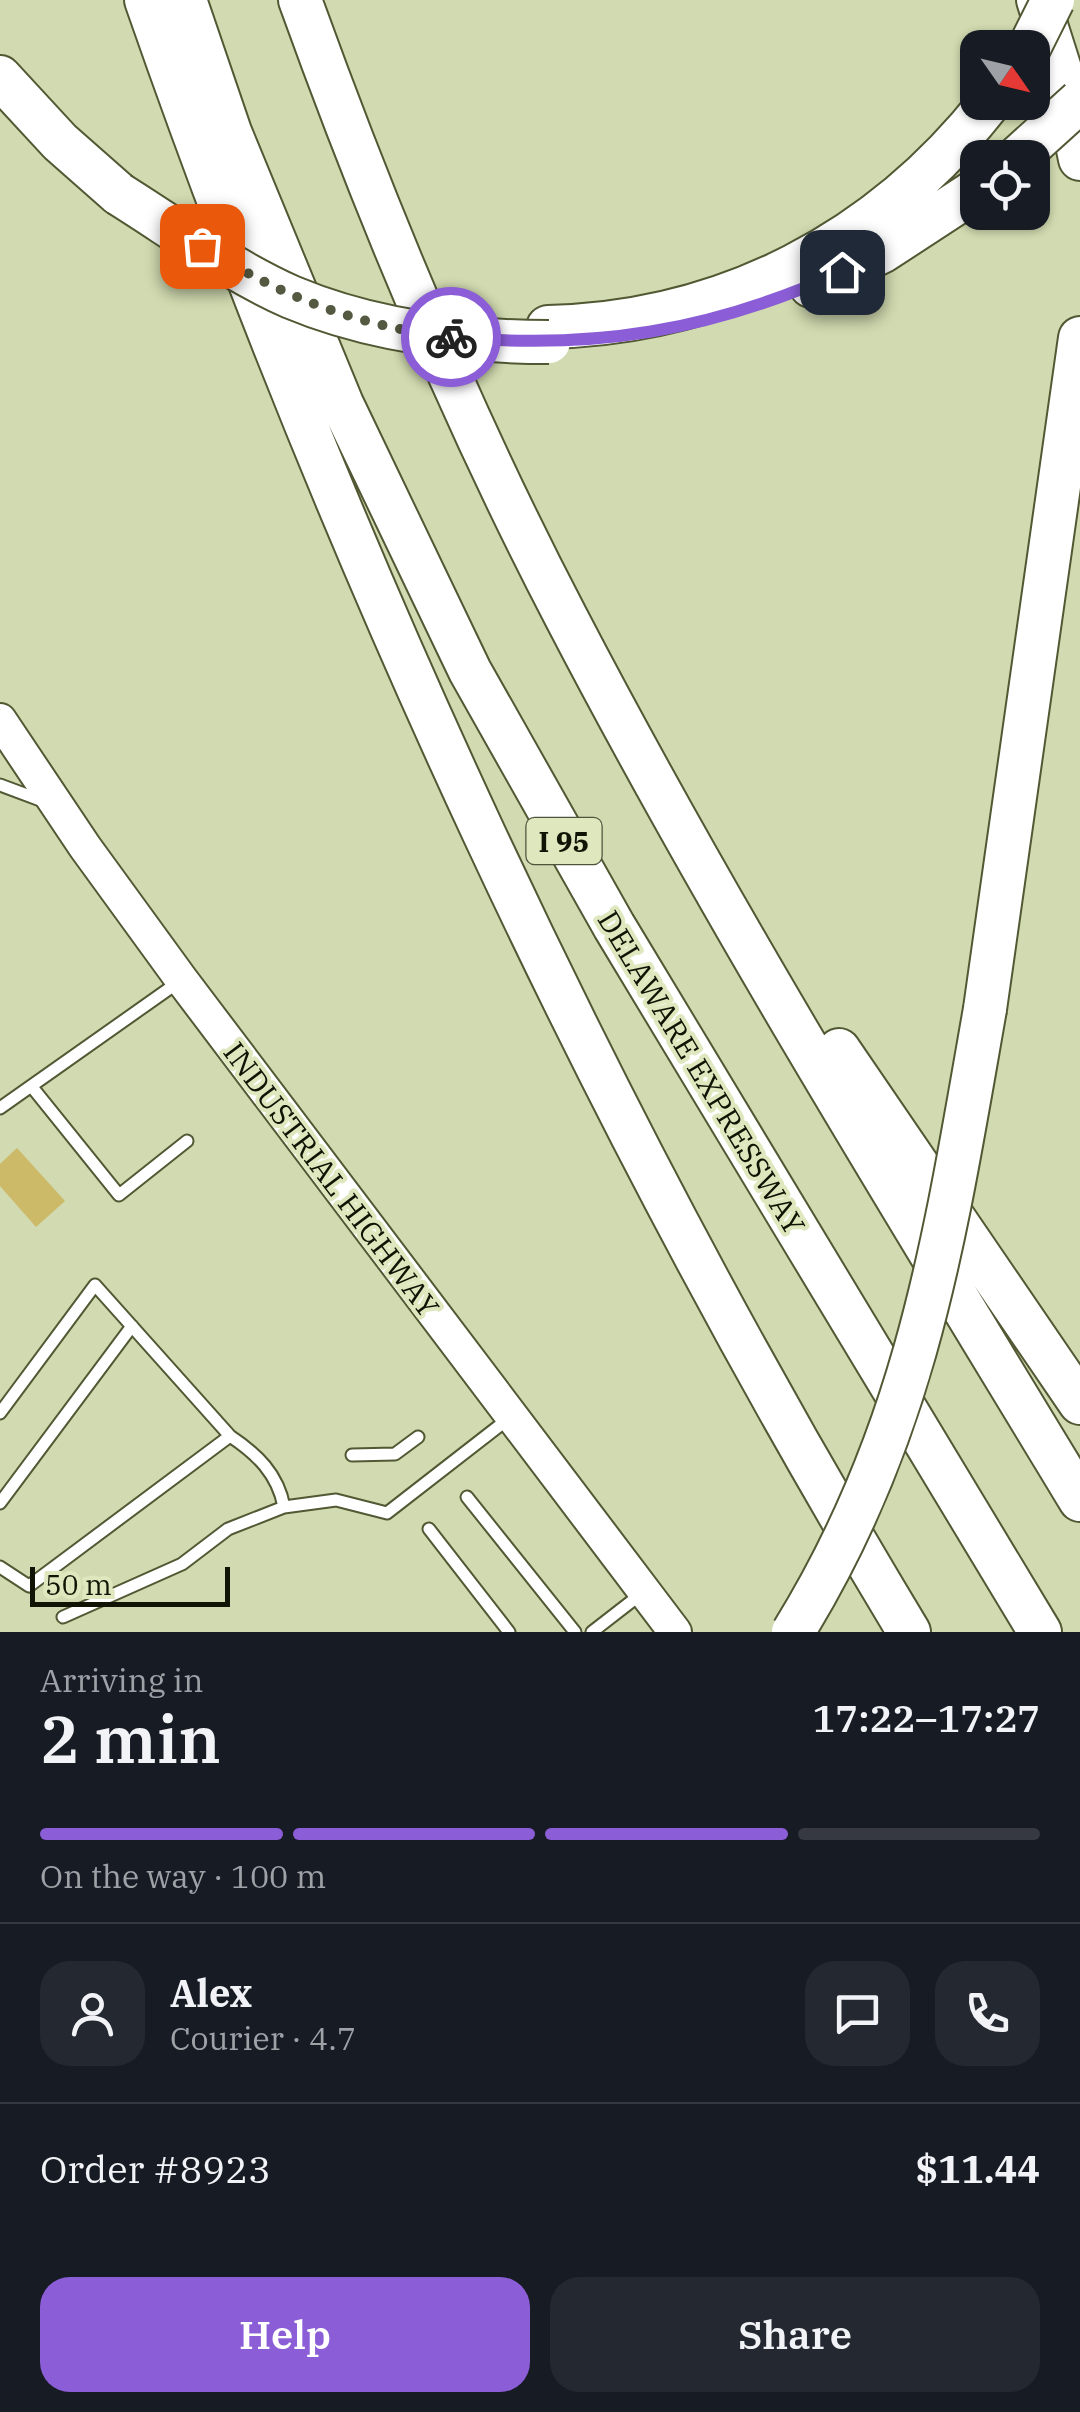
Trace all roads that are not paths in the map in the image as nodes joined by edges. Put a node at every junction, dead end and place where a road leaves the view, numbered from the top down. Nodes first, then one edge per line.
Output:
1 (146, 0) edge
2 (184, 0) edge
3 (300, 0) edge
4 (1038, 0) edge
5 (1053, 0) edge
6 (1038, 30) edge
7 (0, 76) edge
8 (1080, 101) edge
9 (975, 120) edge
10 (1037, 140) edge
11 (1080, 159) edge
12 (960, 200) edge
13 (548, 334) junction
14 (1080, 338) edge
15 (0, 720) edge
16 (0, 785) edge
17 (60, 812) junction
18 (696, 850) junction
19 (182, 979) junction
20 (32, 1087) junction
21 (0, 1108) edge
22 (186, 1142) dead end
23 (132, 1326) junction
24 (1080, 1403) edge
25 (0, 1413) edge
26 (511, 1416) junction
27 (230, 1436) junction
28 (418, 1437) dead end
29 (352, 1455) dead end
30 (468, 1498) dead end
31 (1080, 1500) edge
32 (0, 1503) edge
33 (284, 1506) junction
34 (429, 1530) dead end
35 (0, 1567) edge
36 (644, 1591) junction
37 (63, 1617) dead end
38 (509, 1632) edge
39 (575, 1632) edge
40 (592, 1632) edge
41 (675, 1632) edge
42 (793, 1632) edge
43 (910, 1632) edge
44 (1040, 1632) edge

1 - 43 highway
2 - 44 highway, DELAWARE EXPRESSWAY / I 95
3 - 18 highway
4 - 11 highway
5 - 6 highway, bridge
7 - 13 highway, bridge
8 - 10 highway, bridge
9 - 13 highway
12 - 13 highway
14 - 42 highway, bridge
15 - 17 street, INDUSTRIAL HIGHWAY
16 - 17 lane
17 - 19 street, INDUSTRIAL HIGHWAY
18 - 24 highway
18 - 31 highway
19 - 20 lane
19 - 26 street, INDUSTRIAL HIGHWAY
20 - 21 lane
20 - 22 lane
23 - 25 lane
23 - 27 lane
23 - 32 lane
26 - 33 lane
26 - 36 street, INDUSTRIAL HIGHWAY
27 - 33 lane
27 - 35 lane
28 - 29 lane
30 - 39 lane
33 - 37 lane
34 - 38 lane
36 - 40 lane
36 - 41 street, INDUSTRIAL HIGHWAY

